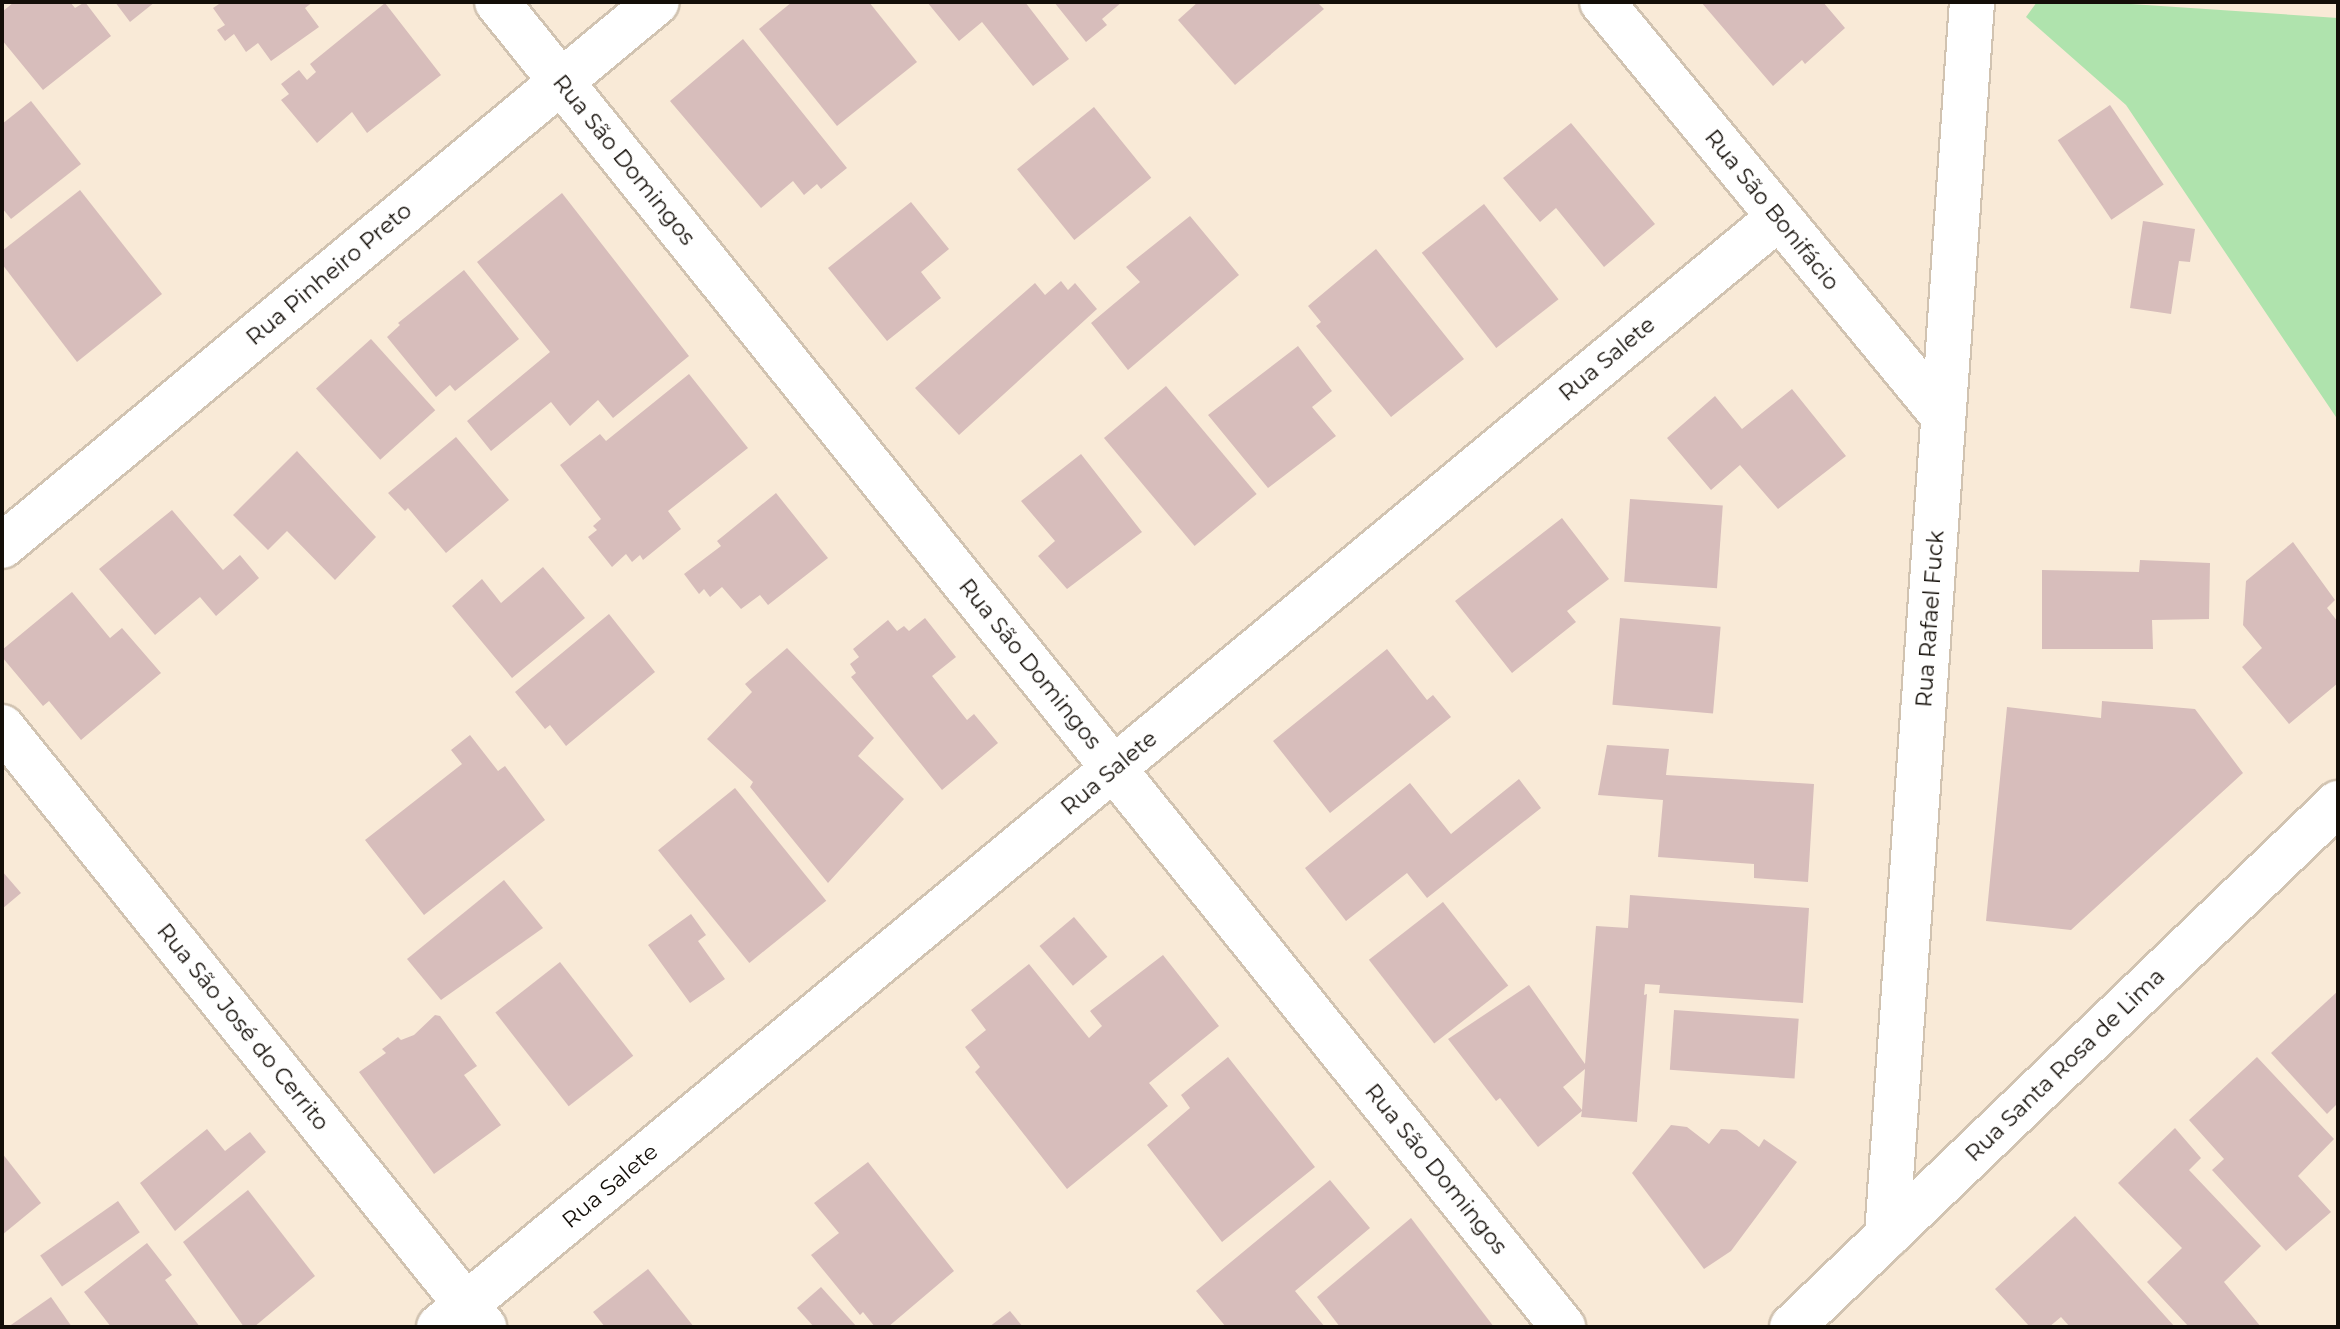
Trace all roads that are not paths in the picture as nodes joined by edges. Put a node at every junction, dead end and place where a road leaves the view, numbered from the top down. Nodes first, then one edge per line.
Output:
1 (497, 2) edge
2 (657, 2) edge
3 (1602, 2) edge
4 (1972, 2) edge
5 (561, 82) junction
6 (1778, 218) junction
7 (1943, 416) junction
8 (2, 546) edge
9 (2, 727) edge
10 (1114, 768) junction
11 (2338, 803) edge
12 (1887, 1236) junction
13 (463, 1320) edge
14 (1563, 1327) edge
15 (1792, 1327) edge

1 - 5 street, Rua São Domingos
2 - 5 street, Rua Pinheiro Preto
3 - 6 street, Rua São Bonifácio
4 - 7 street, Rua Rafael Fuck
5 - 8 street, Rua Pinheiro Preto
5 - 10 street, Rua São Domingos
6 - 7 street, Rua São Bonifácio
6 - 10 street, Rua Salete
7 - 12 street, Rua Rafael Fuck
9 - 13 street, Rua São José do Cerrito
10 - 13 street, Rua Salete
10 - 14 street, Rua São Domingos
11 - 12 street, Rua Santa Rosa de Lima
12 - 15 street, Rua Santa Rosa de Lima

